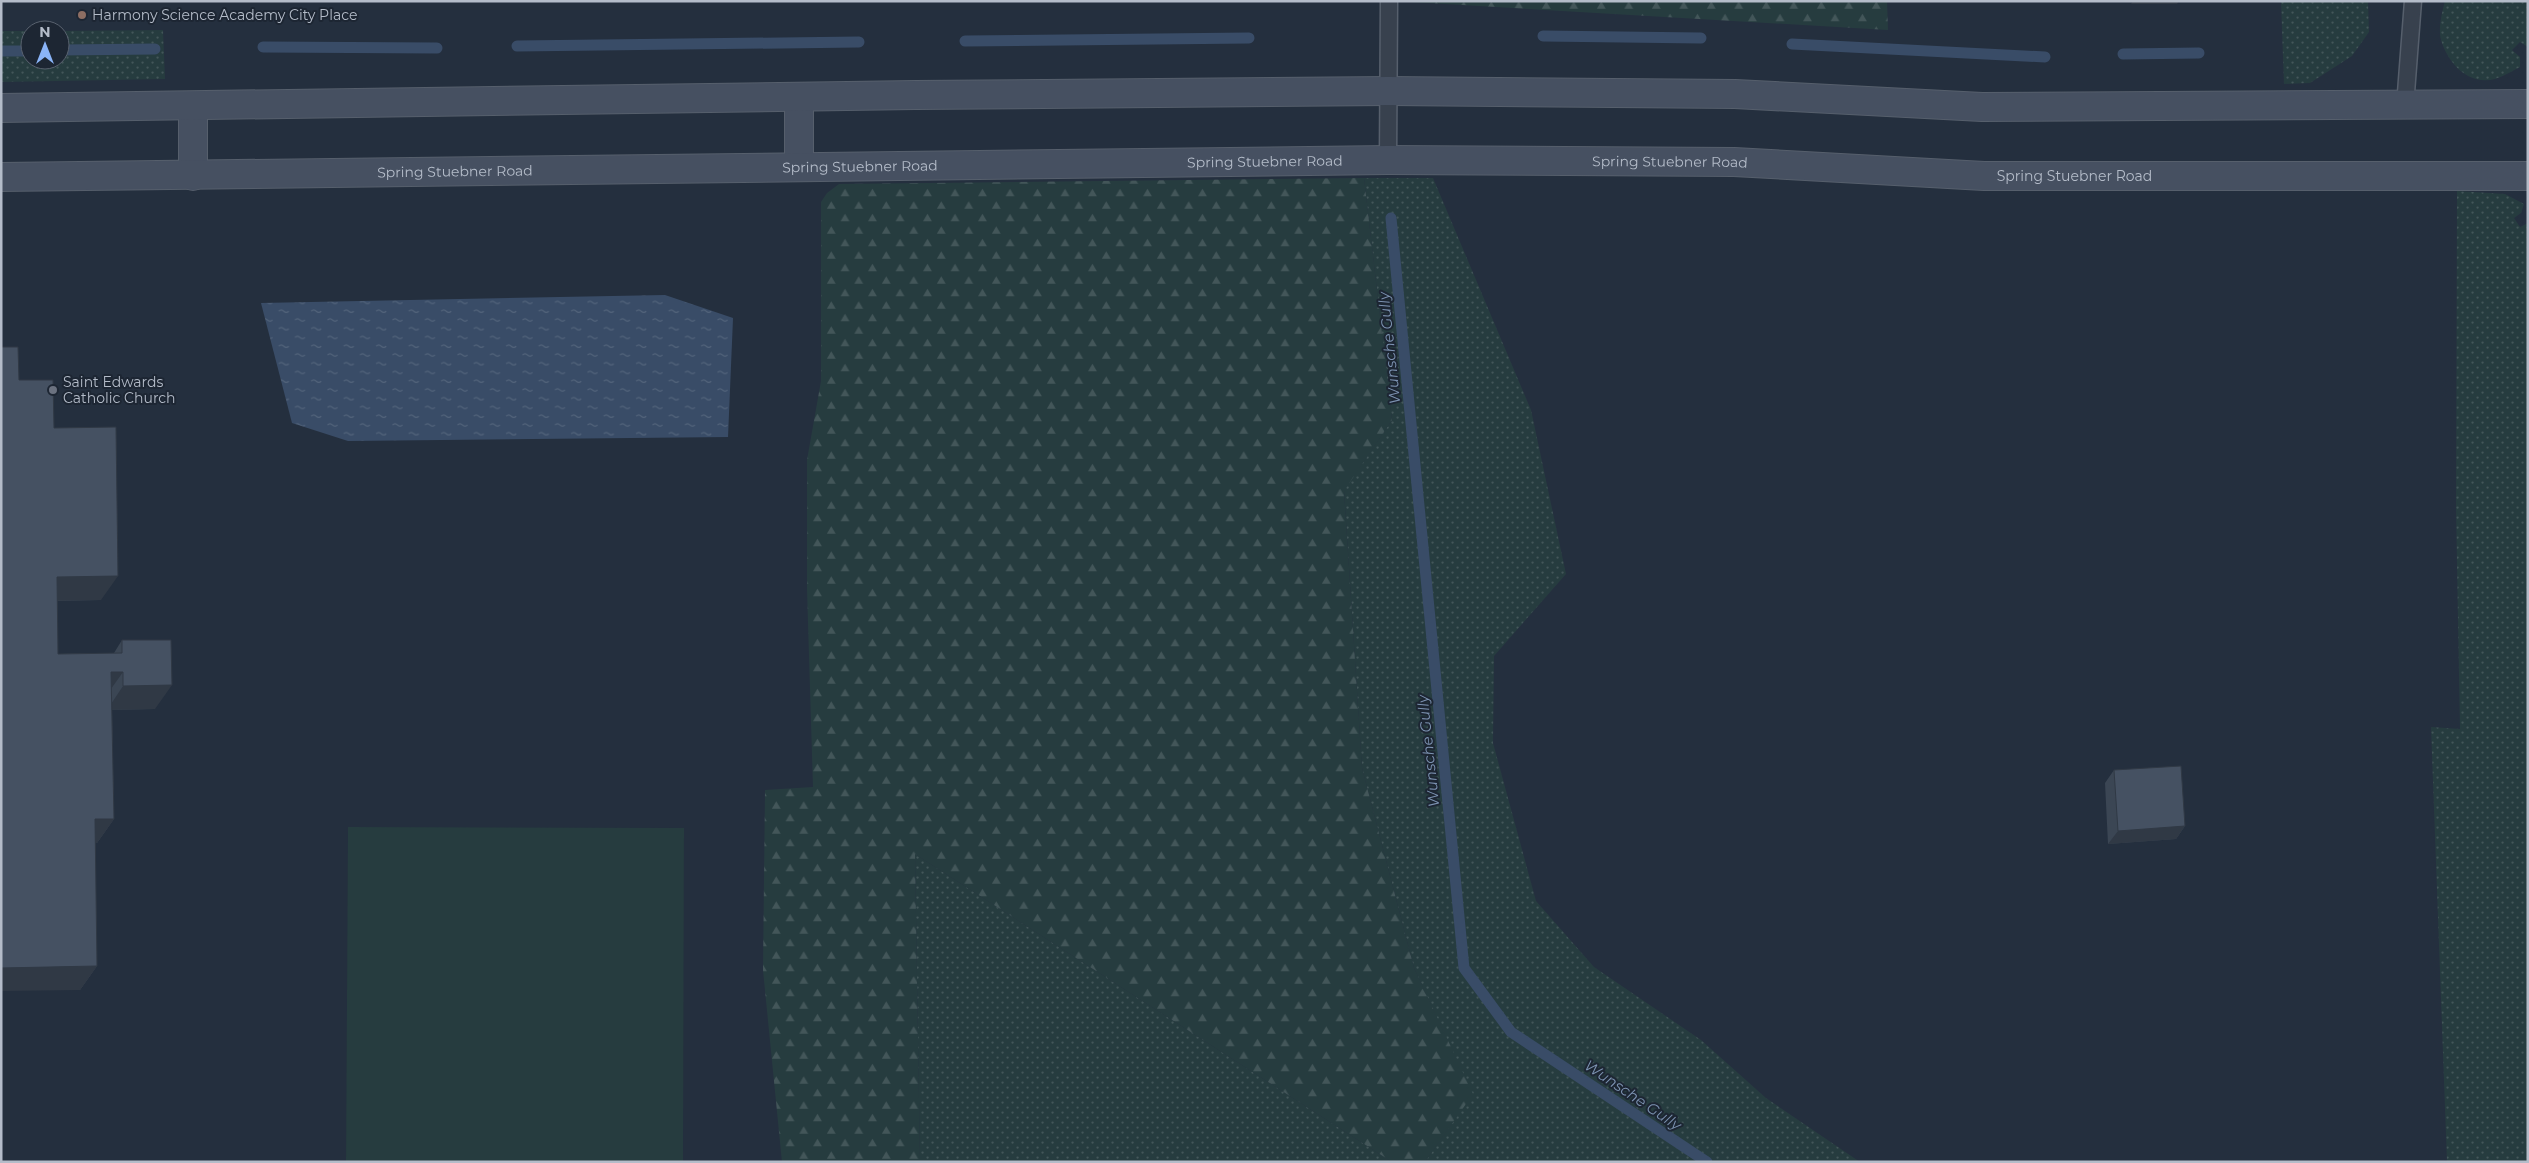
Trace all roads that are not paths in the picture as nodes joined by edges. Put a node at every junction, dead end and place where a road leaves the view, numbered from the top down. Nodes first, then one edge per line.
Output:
1 (1389, 1) edge
2 (2414, 1) edge
3 (1389, 91) junction
4 (799, 98) junction
5 (2528, 104) edge
6 (2405, 106) junction
7 (193, 107) junction
8 (1, 108) edge
9 (1388, 160) junction
10 (800, 167) junction
11 (193, 176) junction
12 (2528, 176) edge
13 (1, 177) edge

1 - 3 lane
2 - 6 lane
3 - 4 main road
3 - 6 main road
3 - 9 lane
4 - 7 main road
4 - 10 main road
5 - 6 main road
7 - 8 main road
7 - 11 main road
9 - 10 main road, Spring Stuebner Road
9 - 12 main road, Spring Stuebner Road
10 - 11 main road, Spring Stuebner Road
11 - 13 main road, Spring Stuebner Road

